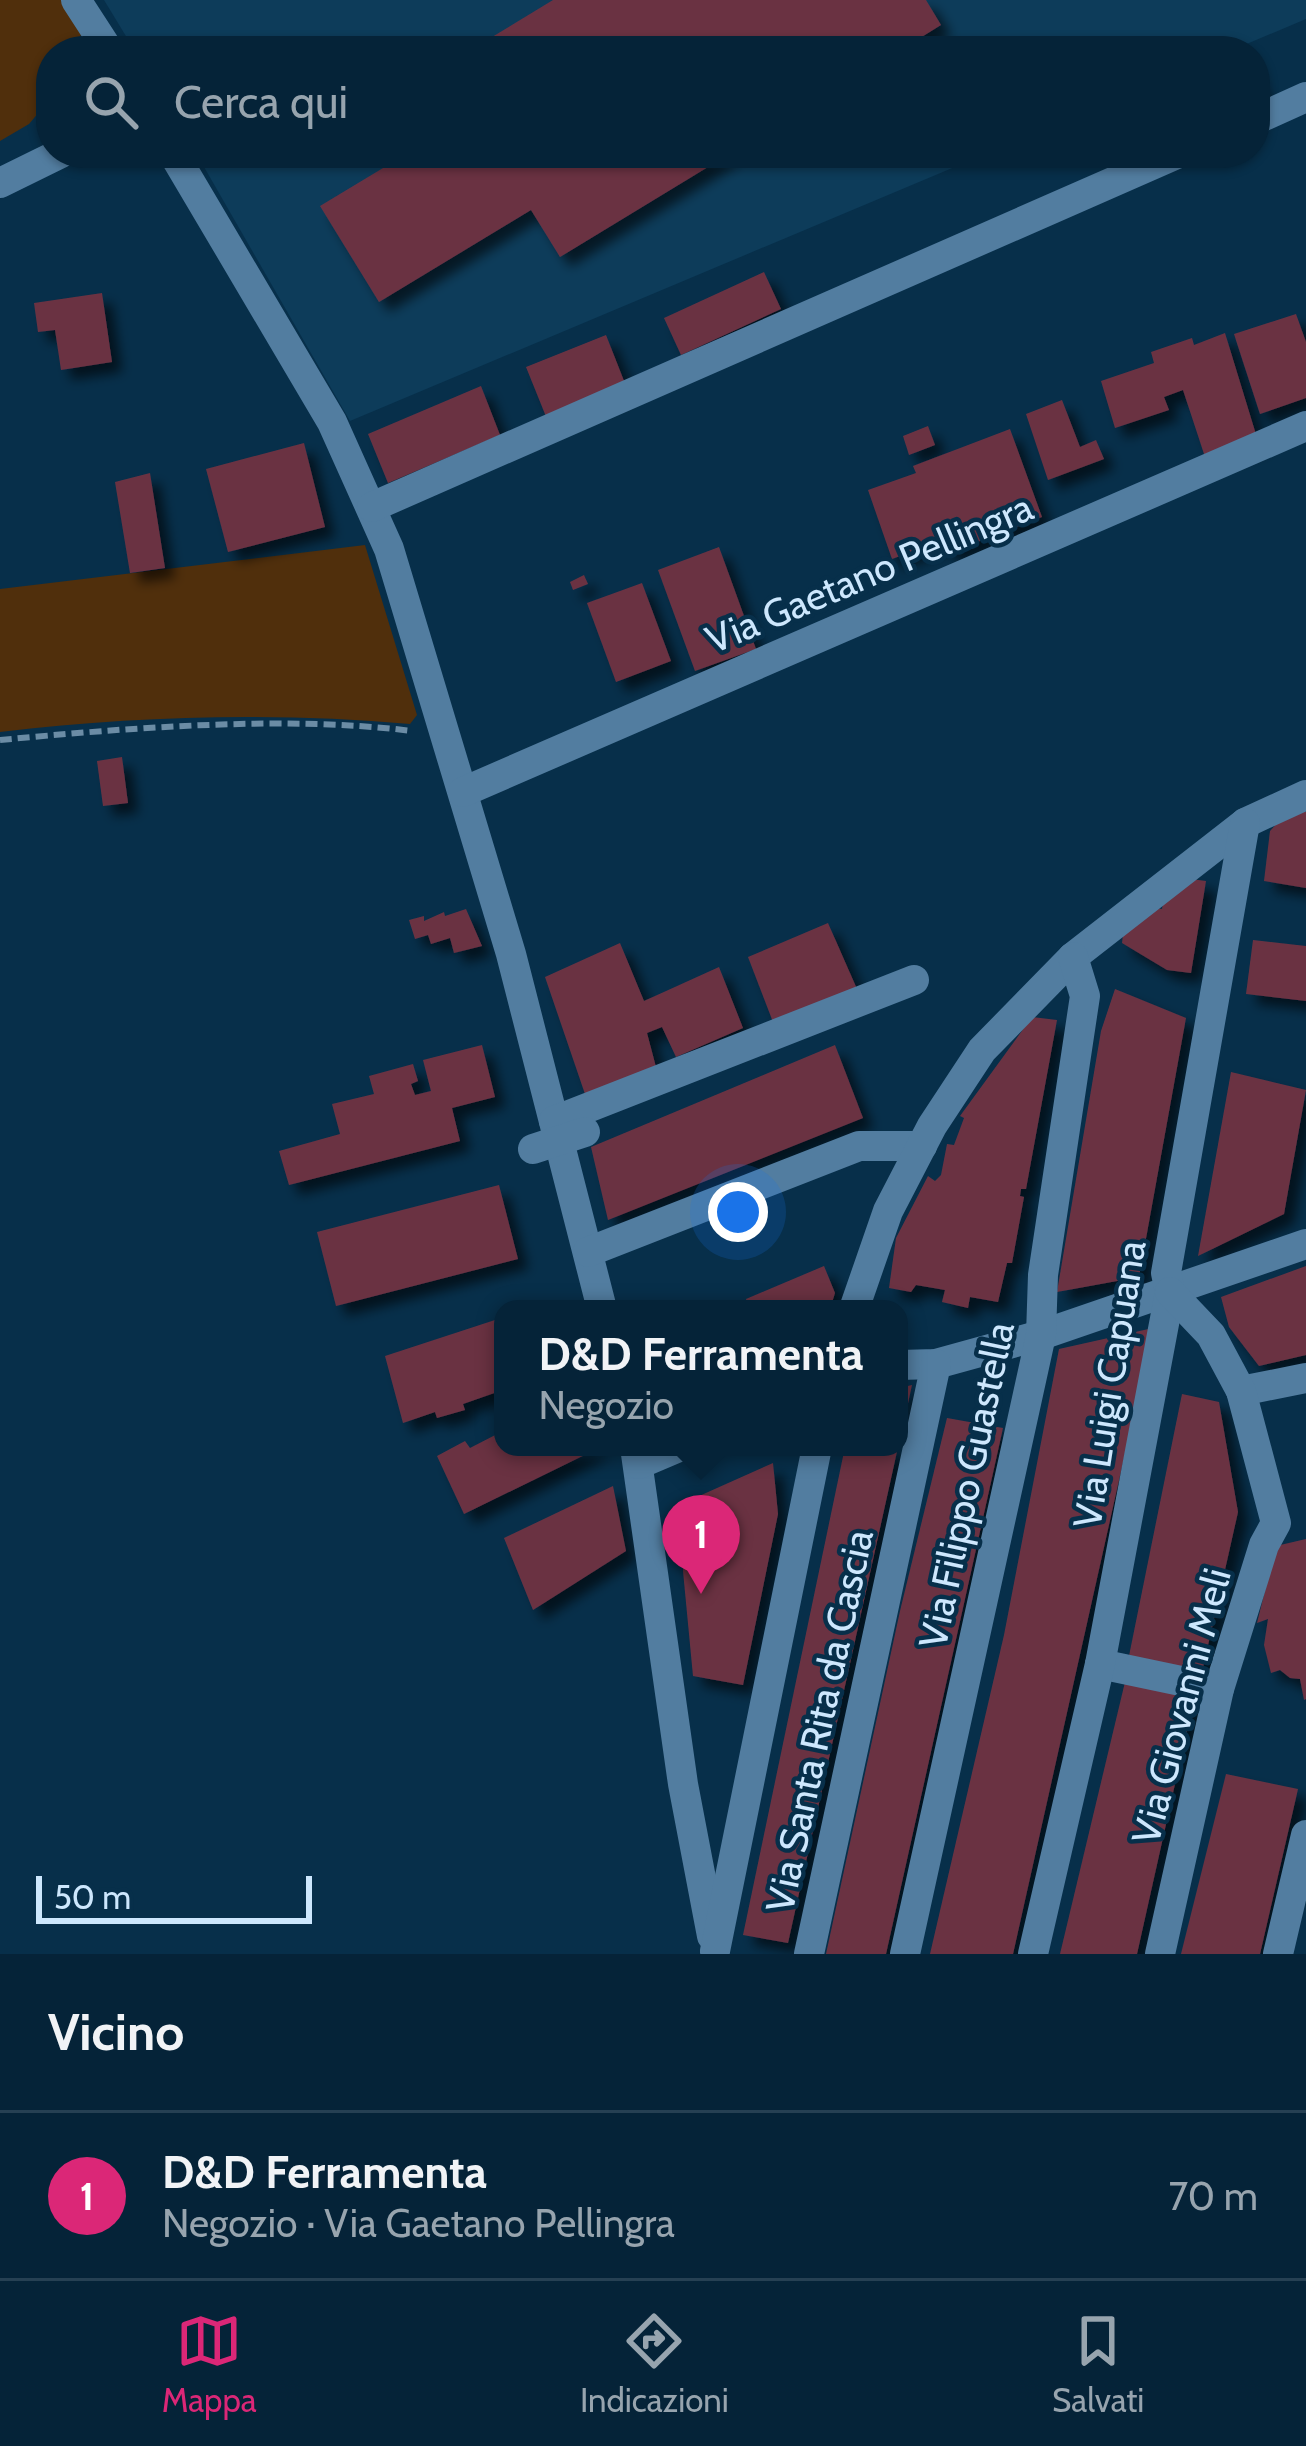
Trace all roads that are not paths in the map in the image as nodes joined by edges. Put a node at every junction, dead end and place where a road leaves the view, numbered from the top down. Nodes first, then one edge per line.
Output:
1 (76, 0) edge
2 (99, 36) edge
3 (1306, 97) edge
4 (1270, 113) edge
5 (36, 165) edge
6 (182, 168) edge
7 (1145, 168) edge
8 (0, 183) edge
9 (1306, 426) edge
10 (372, 507) junction
11 (463, 792) junction
12 (1306, 795) edge
13 (1245, 823) junction
14 (1073, 957) junction
15 (914, 980) dead end
16 (558, 1136) junction
17 (922, 1146) junction
18 (1306, 1244) edge
19 (589, 1252) junction
20 (1170, 1292) junction
21 (600, 1300) edge
22 (857, 1300) edge
23 (1041, 1335) junction
24 (936, 1364) junction
25 (908, 1366) edge
26 (1306, 1378) edge
27 (1241, 1391) junction
28 (637, 1456) edge
29 (815, 1456) edge
30 (1291, 1520) edge
31 (1100, 1664) junction
32 (1219, 1689) junction
33 (1306, 1835) edge
34 (716, 1952) edge
35 (809, 1954) edge
36 (905, 1954) edge
37 (1033, 1954) edge
38 (1160, 1954) edge
39 (1279, 1954) edge

1 - 2 street
3 - 4 street
5 - 8 street
6 - 10 street
7 - 10 street
9 - 11 street, Via Gaetano Pellingra
10 - 11 street
11 - 16 street
12 - 13 street
13 - 14 street
13 - 20 street, Via Luigi Capuana
14 - 17 street
14 - 23 street, Via Filippo Guastella
15 - 16 street
16 - 19 street
17 - 19 street
17 - 22 street
18 - 20 street
19 - 21 street
20 - 23 street
20 - 27 street, Via Giovanni Meli
20 - 31 street, Via Luigi Capuana
23 - 24 street
23 - 36 street, Via Filippo Guastella
24 - 25 street
24 - 35 street, Via Santa Rita da Cascia
26 - 27 street
27 - 30 street, Via Giovanni Meli
28 - 34 street
29 - 34 street
30 - 32 street, Via Giovanni Meli
31 - 32 street
31 - 37 street, Via Luigi Capuana
32 - 38 street, Via Giovanni Meli
33 - 39 street

